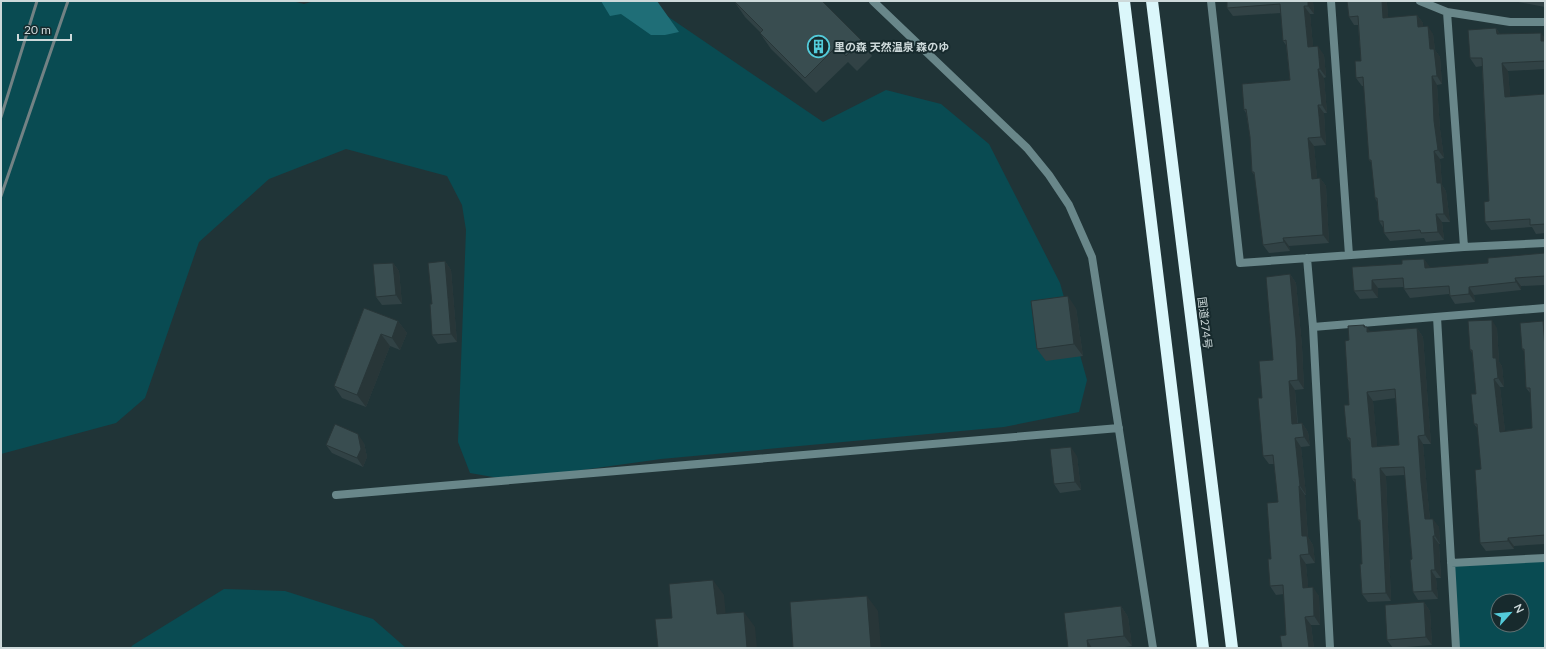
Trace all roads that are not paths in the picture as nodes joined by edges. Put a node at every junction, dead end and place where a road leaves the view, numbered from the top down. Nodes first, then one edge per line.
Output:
1 (873, 1) edge
2 (1124, 1) edge
3 (1152, 1) edge
4 (1211, 1) edge
5 (1331, 1) edge
6 (1420, 1) edge
7 (1447, 12) junction
8 (1545, 22) edge
9 (1545, 243) edge
10 (1464, 247) junction
11 (1349, 255) junction
12 (1307, 258) junction
13 (1545, 308) edge
14 (1437, 317) junction
15 (1313, 327) junction
16 (1119, 428) junction
17 (336, 495) dead end
18 (1545, 558) edge
19 (1451, 563) junction
20 (1153, 648) edge
21 (1203, 648) edge
22 (1232, 648) edge
23 (1330, 648) edge
24 (1456, 648) edge

1 - 16 street
2 - 21 highway
3 - 22 highway, 国道274号
4 - 12 street
5 - 11 street
6 - 7 street
7 - 8 street
7 - 10 street
9 - 10 street
10 - 11 street
11 - 12 street
12 - 15 street
13 - 14 street
14 - 15 street
14 - 19 street
15 - 23 street
16 - 17 street
16 - 20 street
18 - 19 street
19 - 24 street

